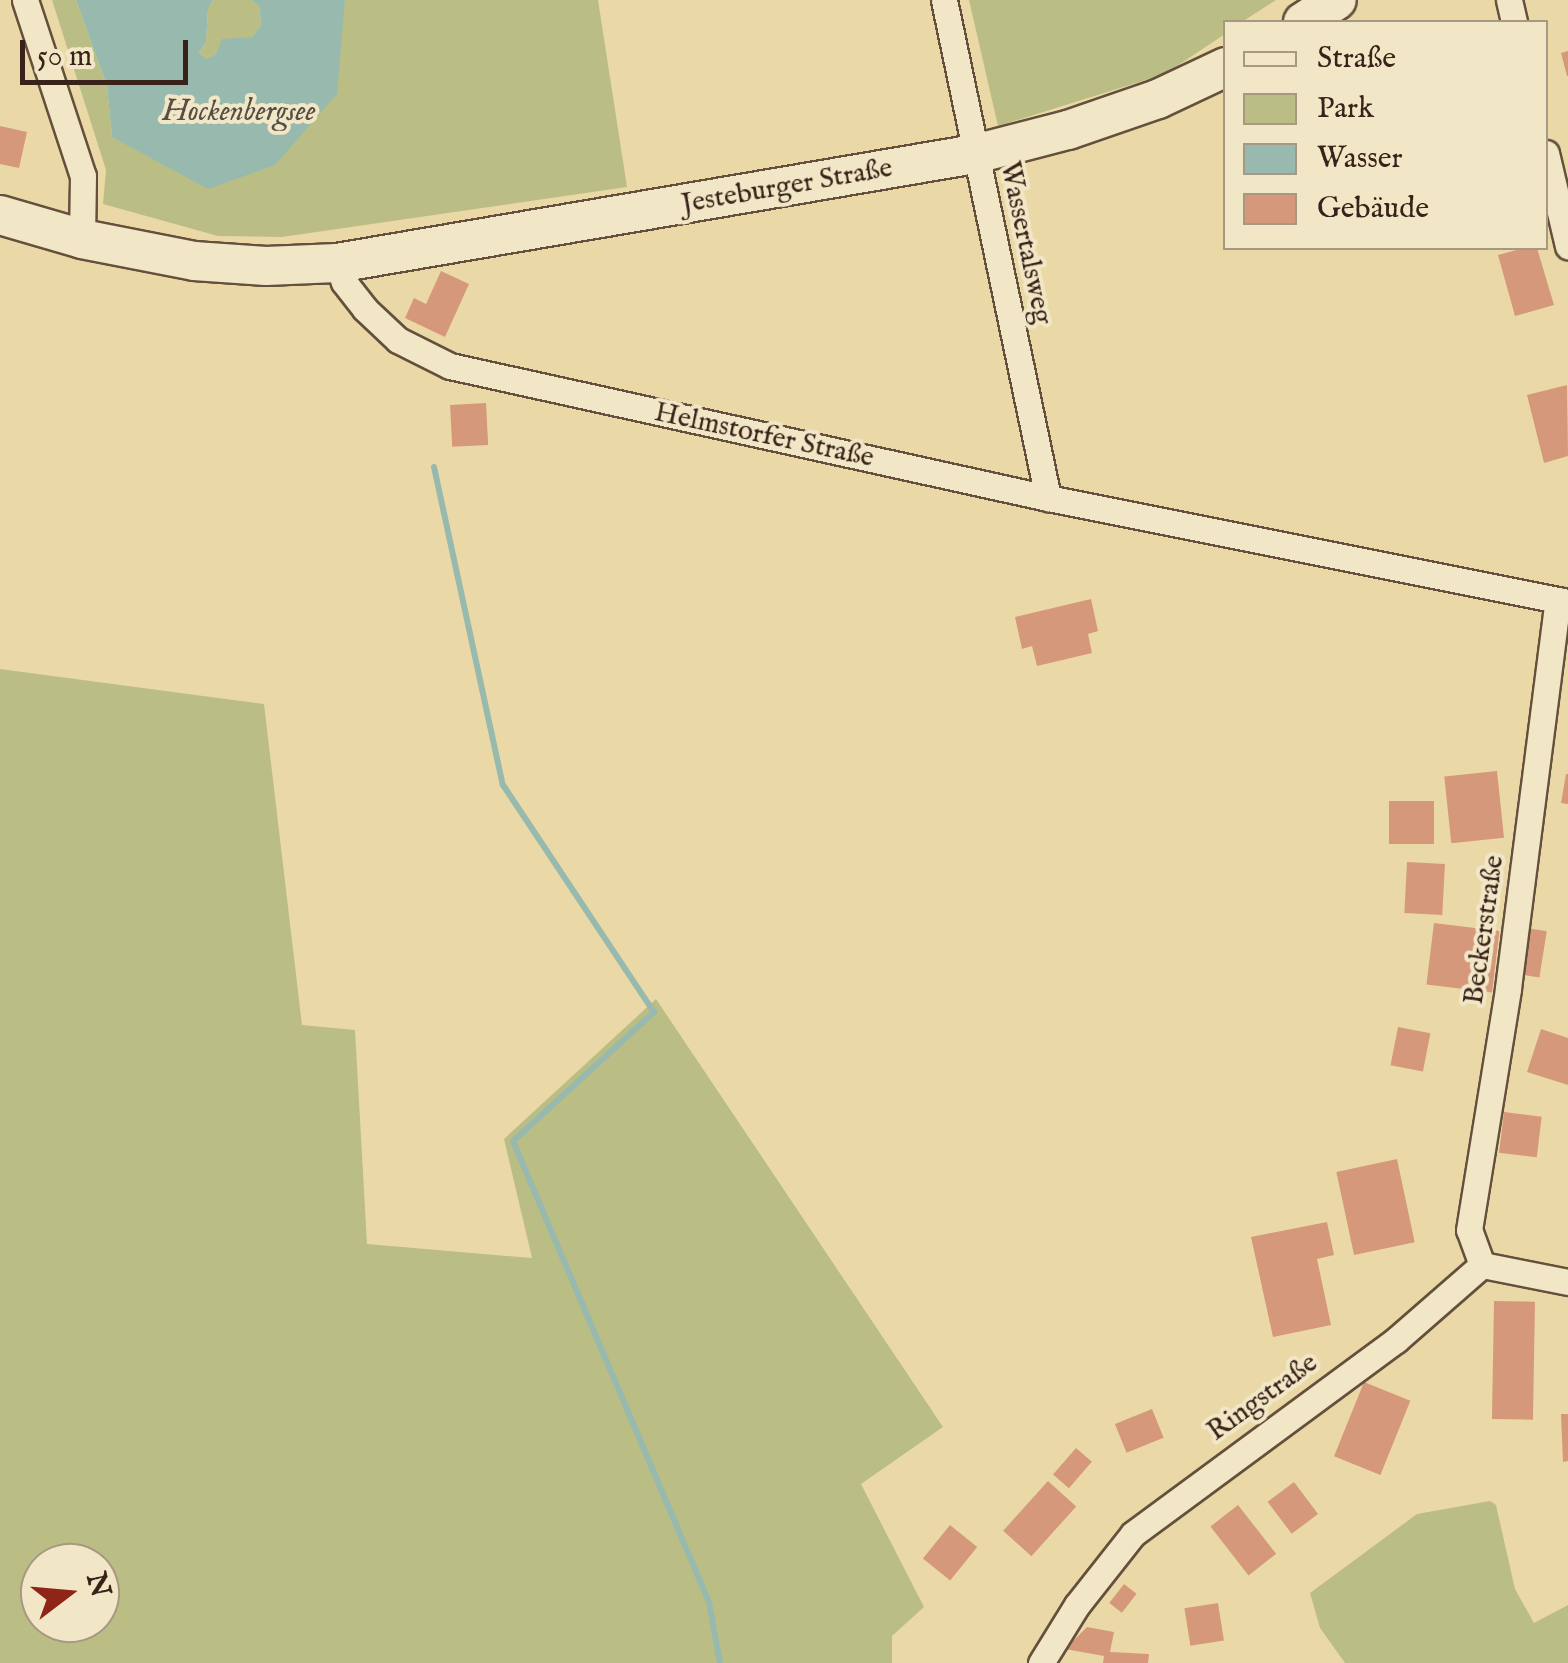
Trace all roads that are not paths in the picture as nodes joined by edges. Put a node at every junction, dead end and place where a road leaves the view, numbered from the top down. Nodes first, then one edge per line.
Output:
1 (25, 0) edge
2 (944, 0) edge
3 (1338, 0) edge
4 (1305, 20) edge
5 (1223, 67) edge
6 (976, 154) junction
7 (1548, 161) edge
8 (0, 215) edge
9 (82, 239) junction
10 (1568, 246) edge
11 (337, 264) junction
12 (1048, 498) junction
13 (1563, 601) edge
14 (1482, 1265) junction
15 (1568, 1282) edge
16 (1041, 1663) edge

1 - 9 street
2 - 6 street, Wassertalsweg
3 - 4 main road
5 - 6 main road, Jesteburger Straße
6 - 11 main road, Jesteburger Straße
6 - 12 street, Wassertalsweg
7 - 10 street
8 - 9 main road
9 - 11 main road
11 - 12 street, Helmstorfer Straße
12 - 13 street, Helmstorfer Straße
13 - 14 street, Beckerstraße
14 - 15 street
14 - 16 street, Ringstraße

